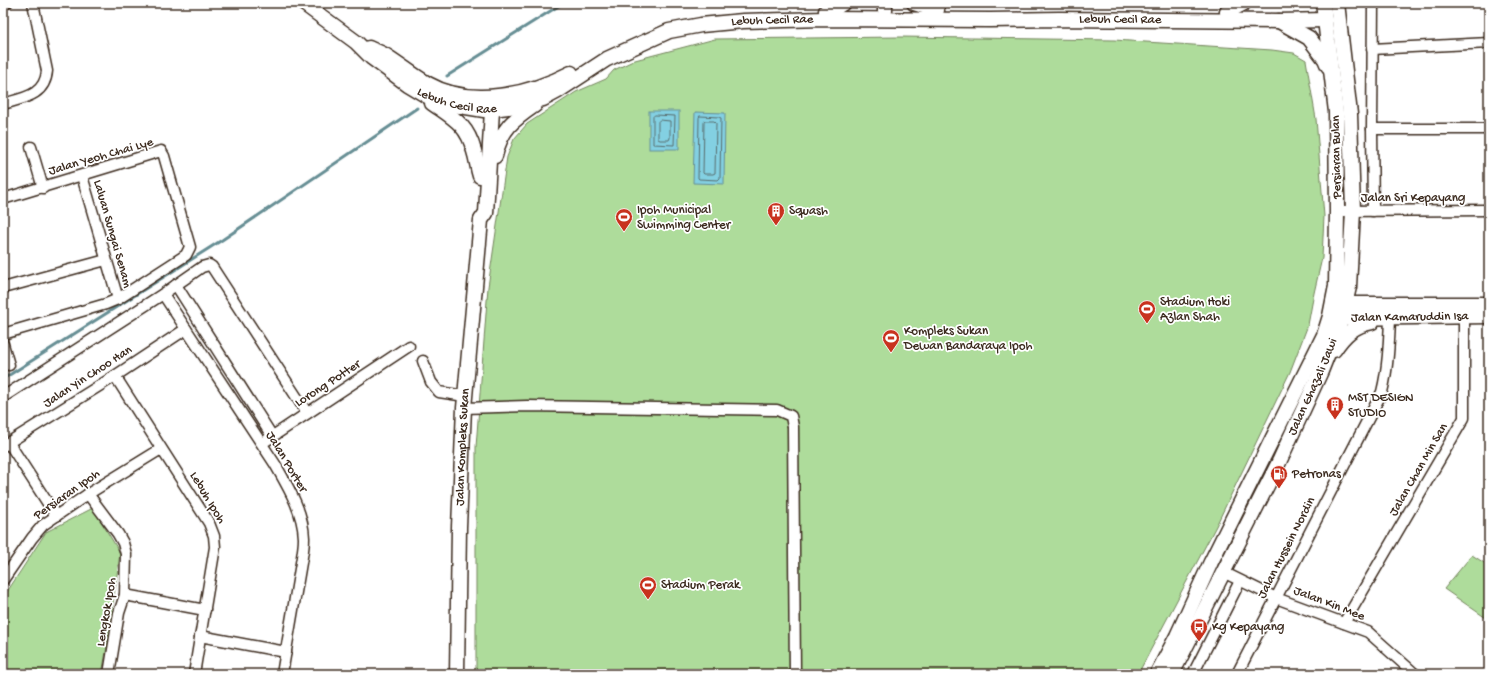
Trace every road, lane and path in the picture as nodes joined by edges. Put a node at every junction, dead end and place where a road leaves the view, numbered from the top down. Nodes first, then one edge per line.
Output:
1 (7, 3) edge
2 (33, 3) edge
3 (303, 3) edge
4 (843, 3) edge
5 (914, 3) edge
6 (1244, 3) edge
7 (1337, 3) edge
8 (1373, 3) edge
9 (3, 4) edge
10 (880, 8) edge
11 (1326, 11) edge
12 (1227, 12) junction
13 (825, 15) junction
14 (935, 15) junction
15 (1278, 22) junction
16 (356, 42) junction
17 (1489, 43) edge
18 (1372, 49) junction
19 (1344, 65) junction
20 (1331, 72) junction
21 (532, 90) junction
22 (443, 91) junction
23 (428, 96) junction
24 (543, 99) junction
25 (3, 104) edge
26 (488, 109) junction
27 (1372, 129) junction
28 (1489, 129) edge
29 (31, 147) dead end
30 (82, 176) junction
31 (485, 176) junction
32 (43, 188) junction
33 (3, 200) edge
34 (1489, 210) edge
35 (1337, 211) junction
36 (1352, 211) junction
37 (1373, 211) junction
38 (106, 260) junction
39 (176, 285) junction
40 (3, 288) edge
41 (163, 294) junction
42 (118, 299) junction
43 (1339, 303) junction
44 (1489, 304) edge
45 (1464, 316) junction
46 (1489, 316) edge
47 (1336, 317) junction
48 (1405, 317) junction
49 (1390, 319) junction
50 (186, 329) junction
51 (3, 334) edge
52 (3, 344) edge
53 (409, 346) dead end
54 (423, 361) dead end
55 (9, 365) dead end
56 (1321, 370) junction
57 (115, 376) junction
58 (3, 397) edge
59 (464, 402) junction
60 (307, 413) junction
61 (272, 436) junction
62 (6, 445) edge
63 (261, 445) junction
64 (161, 449) junction
65 (1279, 462) junction
66 (1249, 486) junction
67 (88, 494) junction
68 (56, 516) junction
69 (1229, 527) junction
70 (1223, 572) junction
71 (3, 580) edge
72 (1240, 581) junction
73 (125, 595) junction
74 (1276, 598) junction
75 (1194, 599) junction
76 (205, 610) junction
77 (1344, 623) junction
78 (200, 636) junction
79 (286, 652) junction
80 (109, 674) edge
81 (194, 674) edge
82 (282, 674) edge
83 (457, 674) edge
84 (795, 674) edge
85 (1157, 674) edge
86 (1172, 674) edge
87 (1193, 674) edge
88 (1236, 674) edge
89 (1415, 674) edge

1 - 9 street
2 - 25 street
3 - 16 street, Lebuh Cecil Rae
4 - 13 street
5 - 14 street
6 - 12 street
7 - 19 street, Jalan Ghazali Jawi
8 - 18 street
10 - 13 street, Lebuh Cecil Rae
10 - 14 street, Lebuh Cecil Rae
11 - 12 street, Lebuh Cecil Rae
11 - 15 street, Lebuh Cecil Rae
11 - 19 street
11 - 20 street, Persiaran Bulan
12 - 14 street, Lebuh Cecil Rae
13 - 14 street, Lebuh Cecil Rae
13 - 21 street, Lebuh Cecil Rae
13 - 24 street, Lebuh Cecil Rae
14 - 15 street, Lebuh Cecil Rae
15 - 20 street
16 - 22 street, Lebuh Cecil Rae
16 - 23 street, Lebuh Cecil Rae
17 - 18 street
18 - 27 street
19 - 36 street, Jalan Ghazali Jawi
20 - 35 street, Persiaran Bulan
21 - 22 street, Lebuh Cecil Rae
21 - 26 street
22 - 26 street
23 - 26 street, Lebuh Cecil Rae
23 - 31 street
24 - 26 street, Lebuh Cecil Rae
24 - 31 street
26 - 31 street, Jalan Kompleks Sukan
27 - 28 street
27 - 37 street
29 - 32 street
30 - 32 street, Jalan Yeoh Chai Lye
30 - 38 street, Laluan Sungai Senam
30 - 42 street, Jalan Yeoh Chai Lye
31 - 59 street, Jalan Kompleks Sukan
32 - 33 street, Jalan Yeoh Chai Lye
34 - 37 street, Jalan Sri Kepayang
35 - 36 street, Jalan Sri Kepayang
35 - 43 street, Persiaran Bulan
36 - 37 street, Jalan Sri Kepayang
36 - 43 street, Jalan Ghazali Jawi
38 - 40 street
38 - 42 street, Laluan Sungai Senam
39 - 41 street
39 - 60 street
39 - 61 street
41 - 50 street, Jalan Porter
41 - 58 street
42 - 51 street
43 - 44 street, Jalan Kamaruddin Isa
43 - 47 street, Jalan Ghazali Jawi
45 - 46 street, Jalan Kamaruddin Isa
45 - 48 street, Jalan Kamaruddin Isa
45 - 77 street, Jalan Chan Min San
47 - 48 street, Jalan Kamaruddin Isa
47 - 56 street, Jalan Ghazali Jawi
47 - 66 street, Jalan Ghazali Jawi
48 - 49 street
49 - 56 street
49 - 74 street, Jalan Hussein Nordin
50 - 57 street, Jalan Yin Choo Han
50 - 63 street, Jalan Porter
52 - 55 street
53 - 60 street, Lorong Potter
54 - 59 street
56 - 65 street, Jalan Ghazali Jawi
57 - 62 street, Jalan Yin Choo Han
57 - 64 street, Lebuh Ipoh
59 - 83 street, Jalan Kompleks Sukan
59 - 84 street
60 - 61 street, Lorong Potter
61 - 63 street, Lorong Potter
62 - 68 street
63 - 79 street, Jalan Porter
64 - 67 street, Persiaran Ipoh
64 - 76 street, Lebuh Ipoh
65 - 66 street
65 - 70 street, Jalan Ghazali Jawi
66 - 69 street, Jalan Ghazali Jawi
67 - 68 street, Persiaran Ipoh
67 - 73 street, Lengkok Ipoh
68 - 71 street, Persiaran Ipoh
69 - 70 street
69 - 75 street, Jalan Ghazali Jawi
70 - 72 street, Jalan Kin Mee
70 - 75 street
70 - 86 street, Jalan Ghazali Jawi
72 - 74 street, Jalan Kin Mee
72 - 87 street
73 - 76 street
73 - 80 street, Lengkok Ipoh
74 - 77 street, Jalan Kin Mee
74 - 88 street, Jalan Hussein Nordin
75 - 85 street, Jalan Ghazali Jawi
76 - 78 street, Lebuh Ipoh
77 - 89 street, Jalan Kin Mee
78 - 79 street
78 - 81 street, Lebuh Ipoh
79 - 82 street, Jalan Porter

